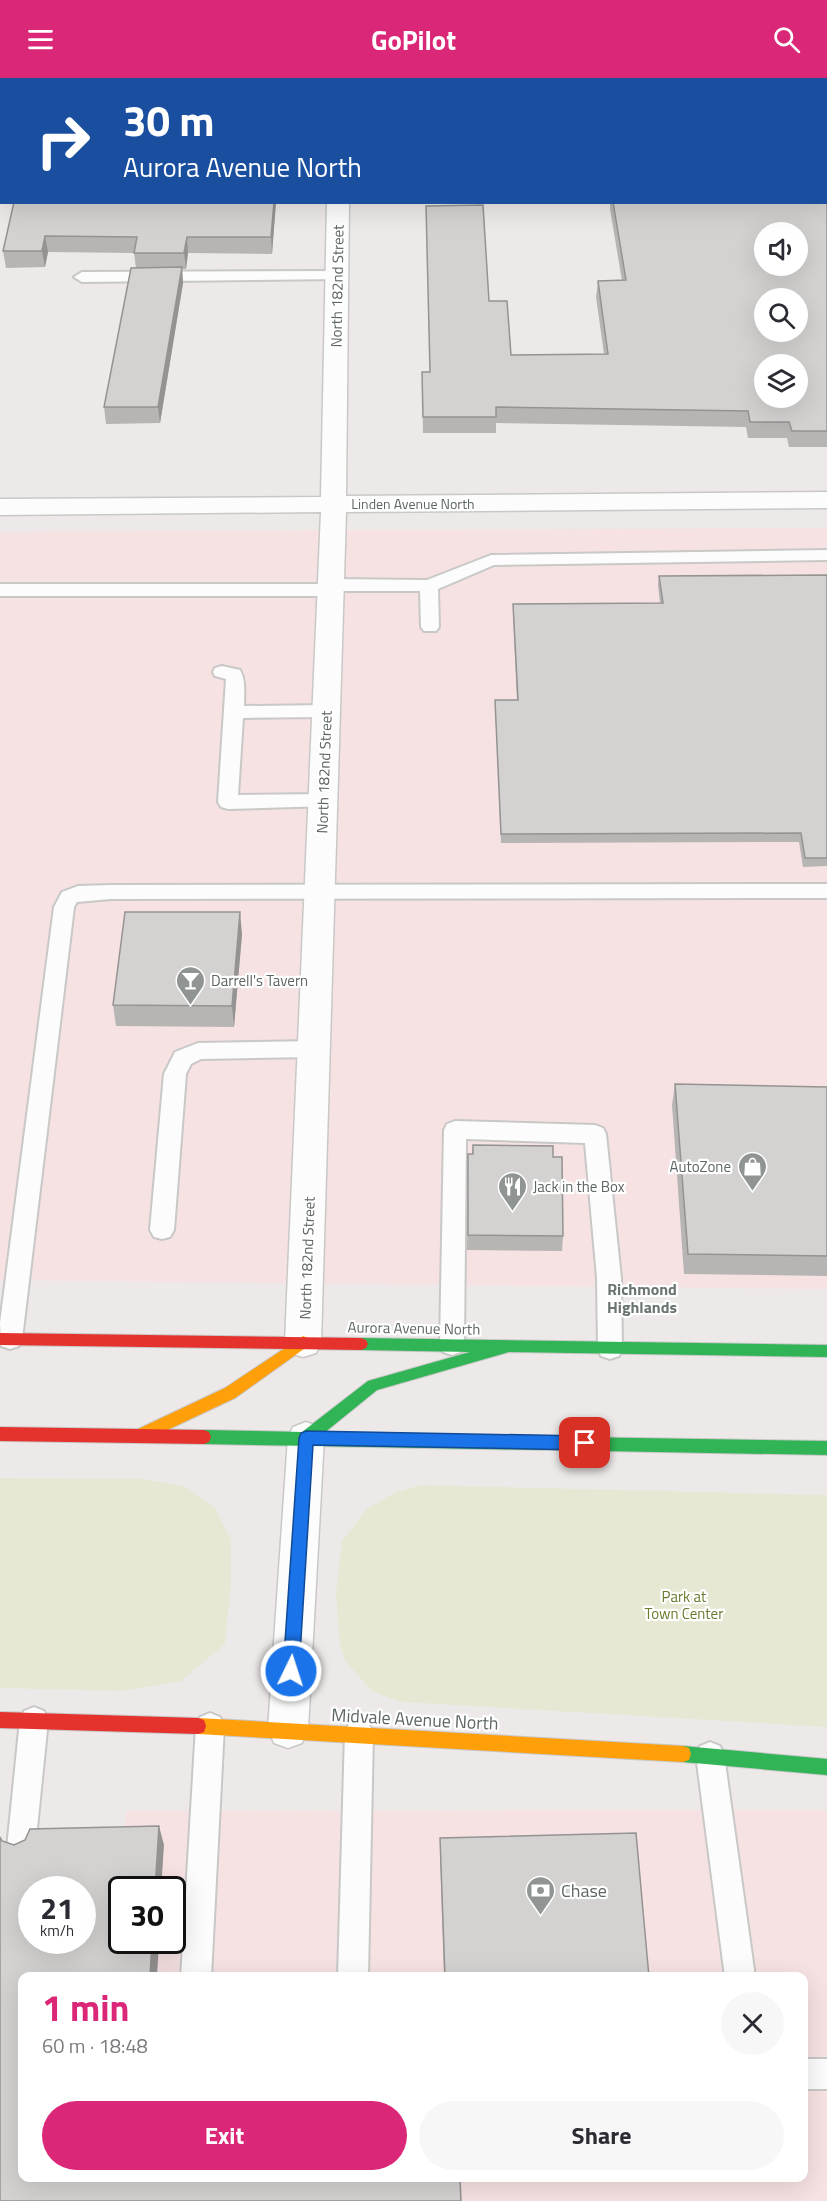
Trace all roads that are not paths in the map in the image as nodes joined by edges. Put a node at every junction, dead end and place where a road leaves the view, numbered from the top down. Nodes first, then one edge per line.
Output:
1 (338, 204) edge
2 (337, 276) junction
3 (82, 277) dead end
4 (827, 500) edge
5 (333, 503) junction
6 (0, 507) edge
7 (827, 555) edge
8 (429, 586) junction
9 (331, 587) junction
10 (0, 590) edge
11 (430, 627) dead end
12 (222, 672) dead end
13 (326, 711) junction
14 (234, 712) junction
15 (323, 801) junction
16 (320, 890) junction
17 (827, 891) edge
18 (314, 1049) junction
19 (162, 1230) dead end
20 (5, 1339) edge
21 (303, 1342) junction
22 (452, 1346) junction
23 (511, 1347) junction
24 (610, 1348) junction
25 (827, 1352) edge
26 (0, 1434) edge
27 (141, 1435) junction
28 (306, 1438) junction
29 (827, 1448) edge
30 (0, 1720) edge
31 (34, 1720) junction
32 (210, 1726) junction
33 (288, 1730) junction
34 (359, 1733) junction
35 (710, 1755) junction
36 (827, 1767) edge
37 (21, 1848) edge
38 (196, 1972) edge
39 (354, 1972) edge
40 (739, 1972) edge
41 (808, 2074) edge
42 (827, 2074) edge

1 - 2 street, North 182nd Street
2 - 3 lane
2 - 5 street, North 182nd Street
4 - 5 street, Linden Avenue North
5 - 6 street, Linden Avenue North
5 - 9 street, North 182nd Street
7 - 8 lane
8 - 9 lane
8 - 11 lane
9 - 10 lane
9 - 13 street, North 182nd Street
12 - 14 lane
13 - 14 lane
13 - 15 street, North 182nd Street
14 - 15 lane
15 - 16 street, North 182nd Street
16 - 17 lane
16 - 18 street, North 182nd Street
16 - 20 lane
18 - 19 lane
18 - 21 street, North 182nd Street
20 - 21 main road, Aurora Avenue North
21 - 22 main road, Aurora Avenue North
21 - 27 main road
22 - 23 main road, Aurora Avenue North
22 - 24 lane
23 - 24 main road, Aurora Avenue North
23 - 28 main road
24 - 25 main road, Aurora Avenue North
26 - 27 main road
27 - 28 main road
28 - 29 main road
28 - 33 street
30 - 31 main road, Midvale Avenue North
31 - 32 main road, Midvale Avenue North
31 - 37 lane
32 - 33 main road, Midvale Avenue North
32 - 38 lane
33 - 34 main road, Midvale Avenue North
34 - 35 main road, Midvale Avenue North
34 - 39 lane
35 - 36 main road, Midvale Avenue North
35 - 40 lane
41 - 42 lane

